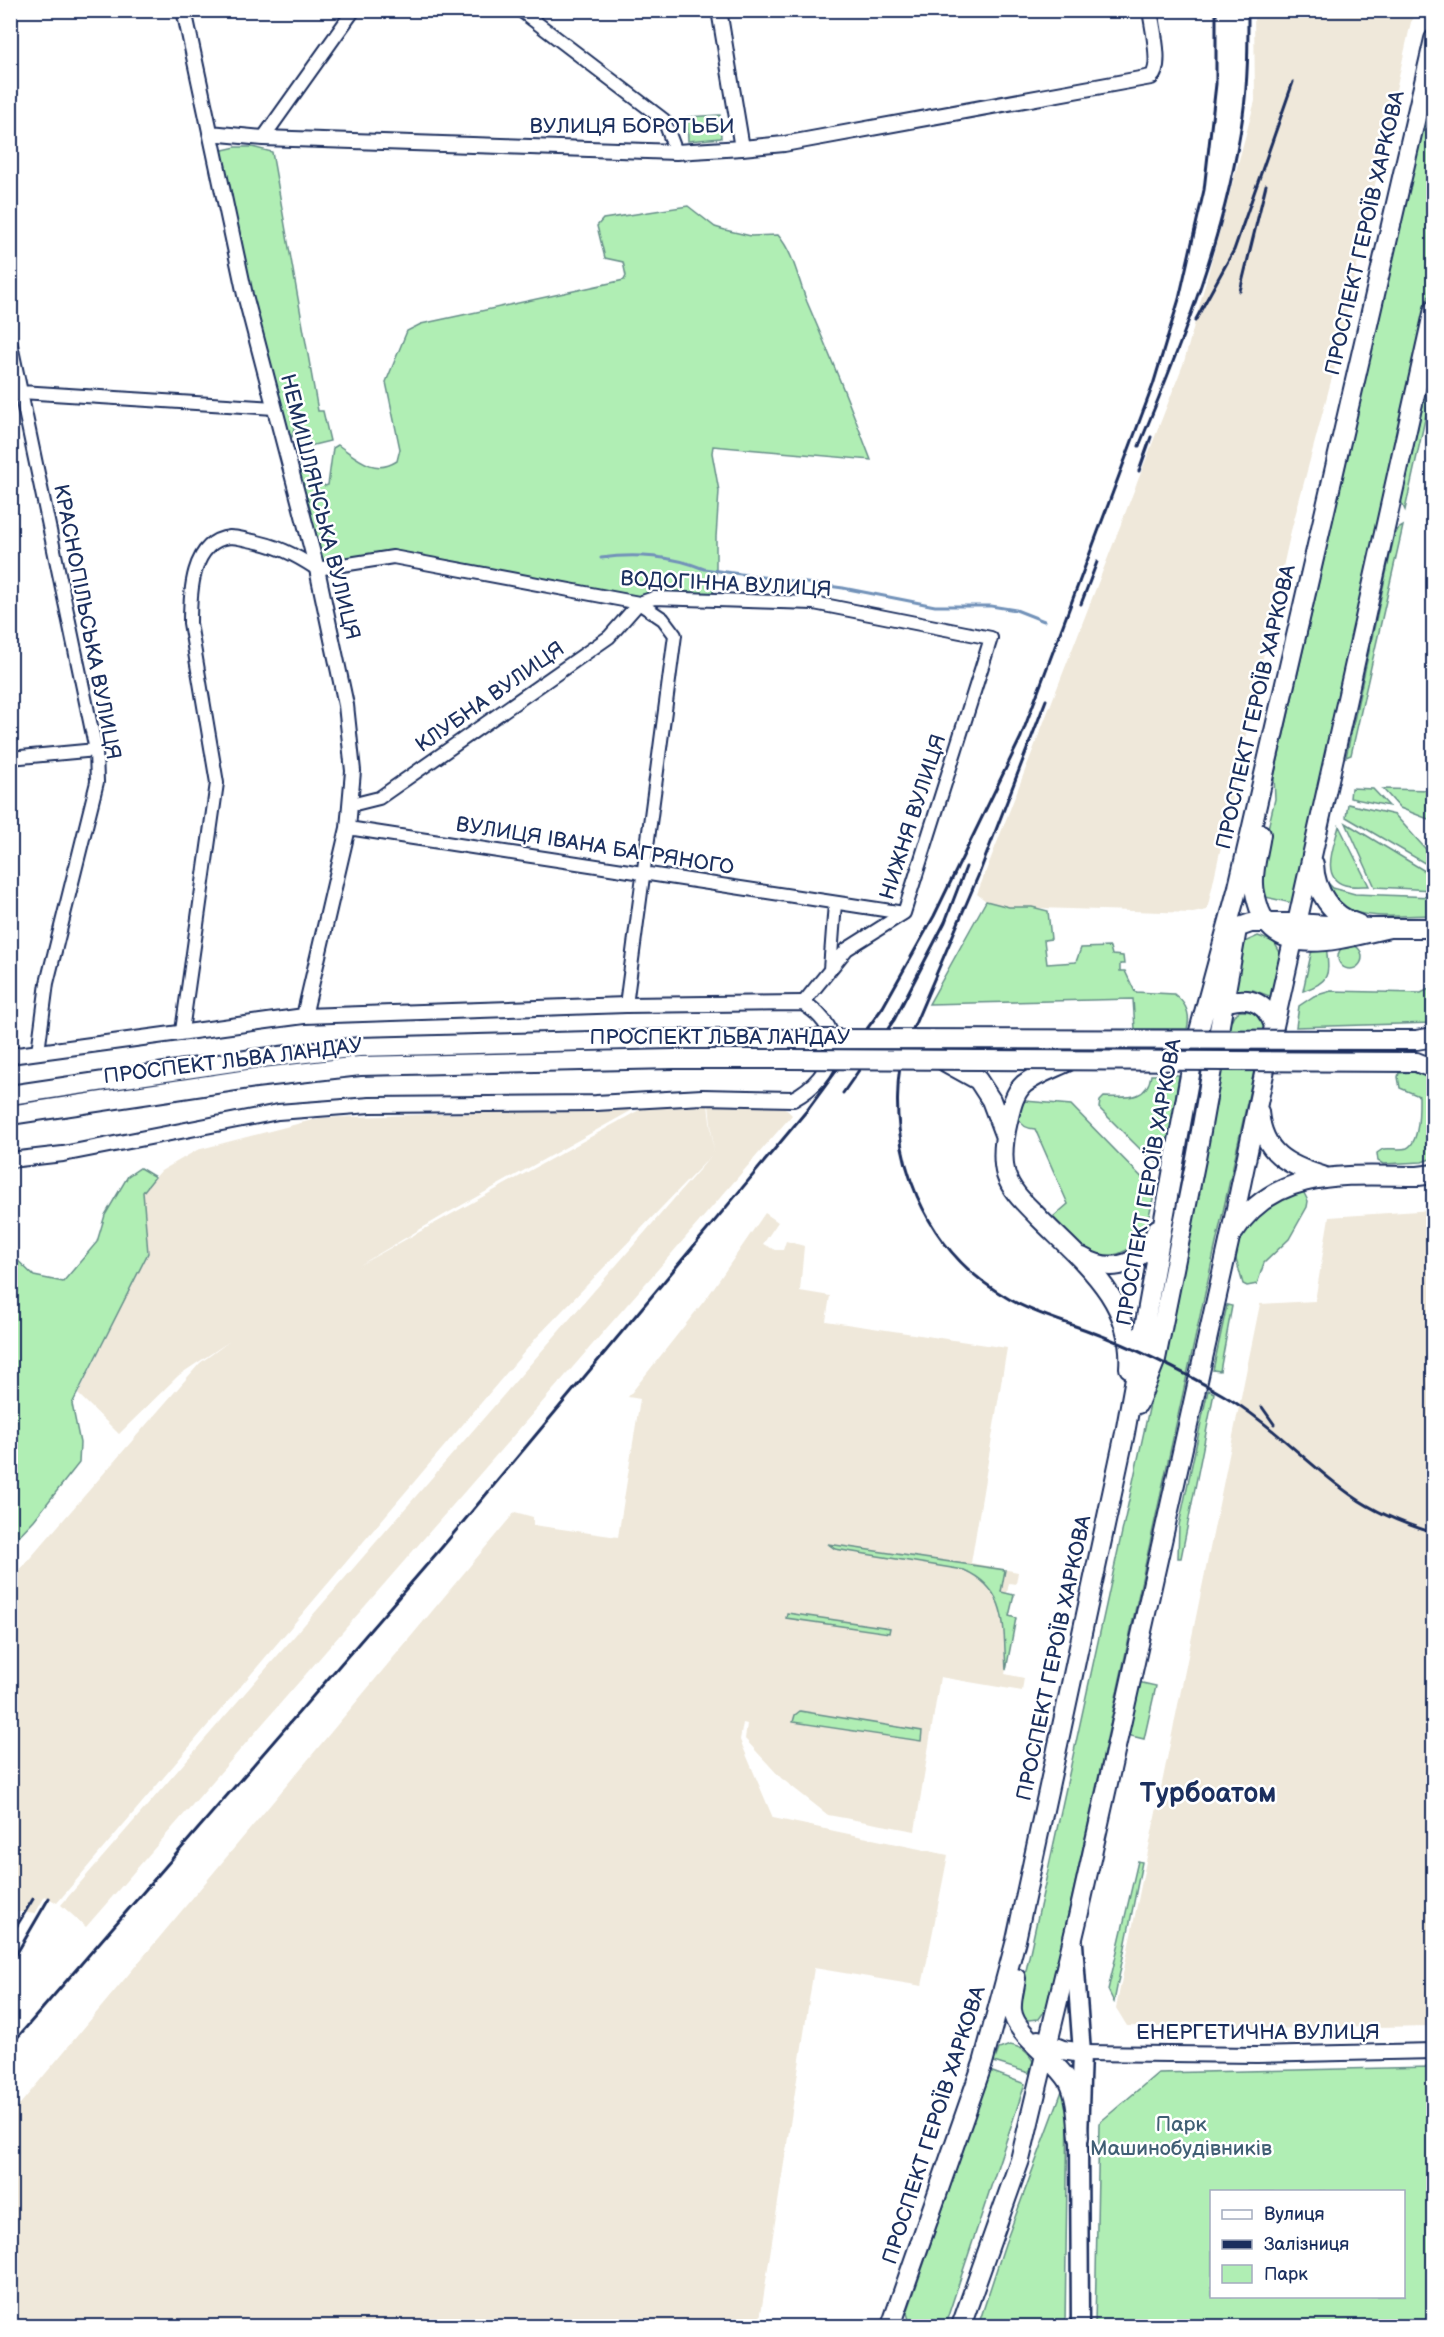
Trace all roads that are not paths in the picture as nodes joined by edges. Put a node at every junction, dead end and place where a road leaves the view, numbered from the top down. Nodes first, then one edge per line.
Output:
1 (184, 10) edge
2 (354, 10) edge
3 (520, 10) edge
4 (719, 10) edge
5 (1150, 10) edge
6 (1434, 39) edge
7 (210, 133) junction
8 (263, 138) junction
9 (742, 148) junction
10 (676, 152) junction
11 (1434, 309) edge
12 (10, 340) edge
13 (16, 393) edge
14 (274, 408) junction
15 (317, 569) junction
16 (639, 603) junction
17 (991, 638) joint
18 (96, 750) junction
19 (10, 758) edge
20 (1262, 781) junction
21 (351, 805) junction
22 (348, 828) junction
23 (1314, 843) junction
24 (644, 874) junction
25 (836, 903) junction
26 (904, 913) junction
27 (1268, 925) junction
28 (1380, 928) junction
29 (1434, 928) edge
30 (1296, 930) junction
31 (1229, 941) junction
32 (830, 969) junction
33 (803, 1002) junction
34 (1232, 1002) junction
35 (626, 1005) junction
36 (304, 1016) junction
37 (1274, 1026) junction
38 (1200, 1027) junction
39 (182, 1031) junction
40 (1428, 1039) edge
41 (38, 1052) junction
42 (10, 1056) edge
43 (940, 1059) junction
44 (1073, 1059) junction
45 (1425, 1062) edge
46 (1434, 1069) edge
47 (10, 1095) edge
48 (1258, 1104) junction
49 (10, 1115) edge
50 (1005, 1137) junction
51 (10, 1160) edge
52 (1174, 1173) junction
53 (1429, 1173) edge
54 (1325, 1176) junction
55 (1229, 1242) junction
56 (1072, 1251) junction
57 (1125, 1433) junction
58 (1073, 1934) junction
59 (1016, 1940) junction
60 (1012, 2011) junction
61 (1055, 2011) junction
62 (1046, 2049) junction
63 (1434, 2051) edge
64 (1082, 2054) junction
65 (1079, 2137) junction
66 (896, 2325) edge
67 (961, 2326) edge
68 (1080, 2326) edge

1 - 7 street, НЕМИШЛЯНСЬКА ВУЛИЦЯ
2 - 8 street
3 - 10 street
4 - 9 street
5 - 9 street, ВУЛИЦЯ БОРОТЬБИ
6 - 20 main road, ПРОСПЕКТ ГЕРОЇВ ХАРКОВА
7 - 8 street, ВУЛИЦЯ БОРОТЬБИ
7 - 14 street, НЕМИШЛЯНСЬКА ВУЛИЦЯ
8 - 10 street, ВУЛИЦЯ БОРОТЬБИ
9 - 10 street, ВУЛИЦЯ БОРОТЬБИ
11 - 23 main road
12 - 13 street, КРАСНОПІЛЬСЬКА ВУЛИЦЯ
13 - 14 street
13 - 18 street, КРАСНОПІЛЬСЬКА ВУЛИЦЯ
14 - 15 street, НЕМИШЛЯНСЬКА ВУЛИЦЯ
15 - 16 street, ВОДОГІННА ВУЛИЦЯ
15 - 21 street, НЕМИШЛЯНСЬКА ВУЛИЦЯ
15 - 39 street
16 - 17 street, ВОДОГІННА ВУЛИЦЯ
16 - 21 street, КЛУБНА ВУЛИЦЯ
16 - 24 street
17 - 26 street, НИЖНЯ ВУЛИЦЯ
18 - 19 street
18 - 41 street, КРАСНОПІЛЬСЬКА ВУЛИЦЯ
20 - 27 main road
20 - 31 main road
21 - 22 street, НЕМИШЛЯНСЬКА ВУЛИЦЯ
22 - 24 street, ВУЛИЦЯ ІВАНА БАГРЯНОГО
22 - 36 street, НЕМИШЛЯНСЬКА ВУЛИЦЯ
23 - 28 main road
23 - 30 main road
24 - 25 street, ВУЛИЦЯ ІВАНА БАГРЯНОГО
24 - 35 street
25 - 26 street, ВУЛИЦЯ ІВАНА БАГРЯНОГО
25 - 32 street
26 - 32 street, НИЖНЯ ВУЛИЦЯ
27 - 30 main road
27 - 31 main road
28 - 29 main road
28 - 30 main road
30 - 37 main road
31 - 34 main road
31 - 38 main road, ПРОСПЕКТ ГЕРОЇВ ХАРКОВА
32 - 33 street, НИЖНЯ ВУЛИЦЯ
33 - 35 street
33 - 51 street
34 - 37 main road
34 - 38 main road
34 - 57 main road
35 - 36 street
36 - 39 street
37 - 48 main road
38 - 52 main road, ПРОСПЕКТ ГЕРОЇВ ХАРКОВА
39 - 41 street
40 - 47 main road, ПРОСПЕКТ ЛЬВА ЛАНДАУ, bridge
41 - 42 street
43 - 44 main road, ПРОСПЕКТ ЛЬВА ЛАНДАУ, bridge
43 - 49 main road, ПРОСПЕКТ ЛЬВА ЛАНДАУ, bridge
43 - 50 main road
44 - 45 main road, ПРОСПЕКТ ЛЬВА ЛАНДАУ, bridge
44 - 50 main road
45 - 46 main road
48 - 54 main road
48 - 55 main road
50 - 56 main road
52 - 56 main road
52 - 57 main road, ПРОСПЕКТ ГЕРОЇВ ХАРКОВА
53 - 54 main road
54 - 55 main road
55 - 58 main road
56 - 57 main road
57 - 59 main road, ПРОСПЕКТ ГЕРОЇВ ХАРКОВА
58 - 61 main road
58 - 64 main road
59 - 60 main road
59 - 66 main road, ПРОСПЕКТ ГЕРОЇВ ХАРКОВА
60 - 61 main road
60 - 62 main road
61 - 62 main road
62 - 64 main road
62 - 65 main road
62 - 67 main road
63 - 64 street, ЕНЕРГЕТИЧНА ВУЛИЦЯ
64 - 65 main road
65 - 68 main road

